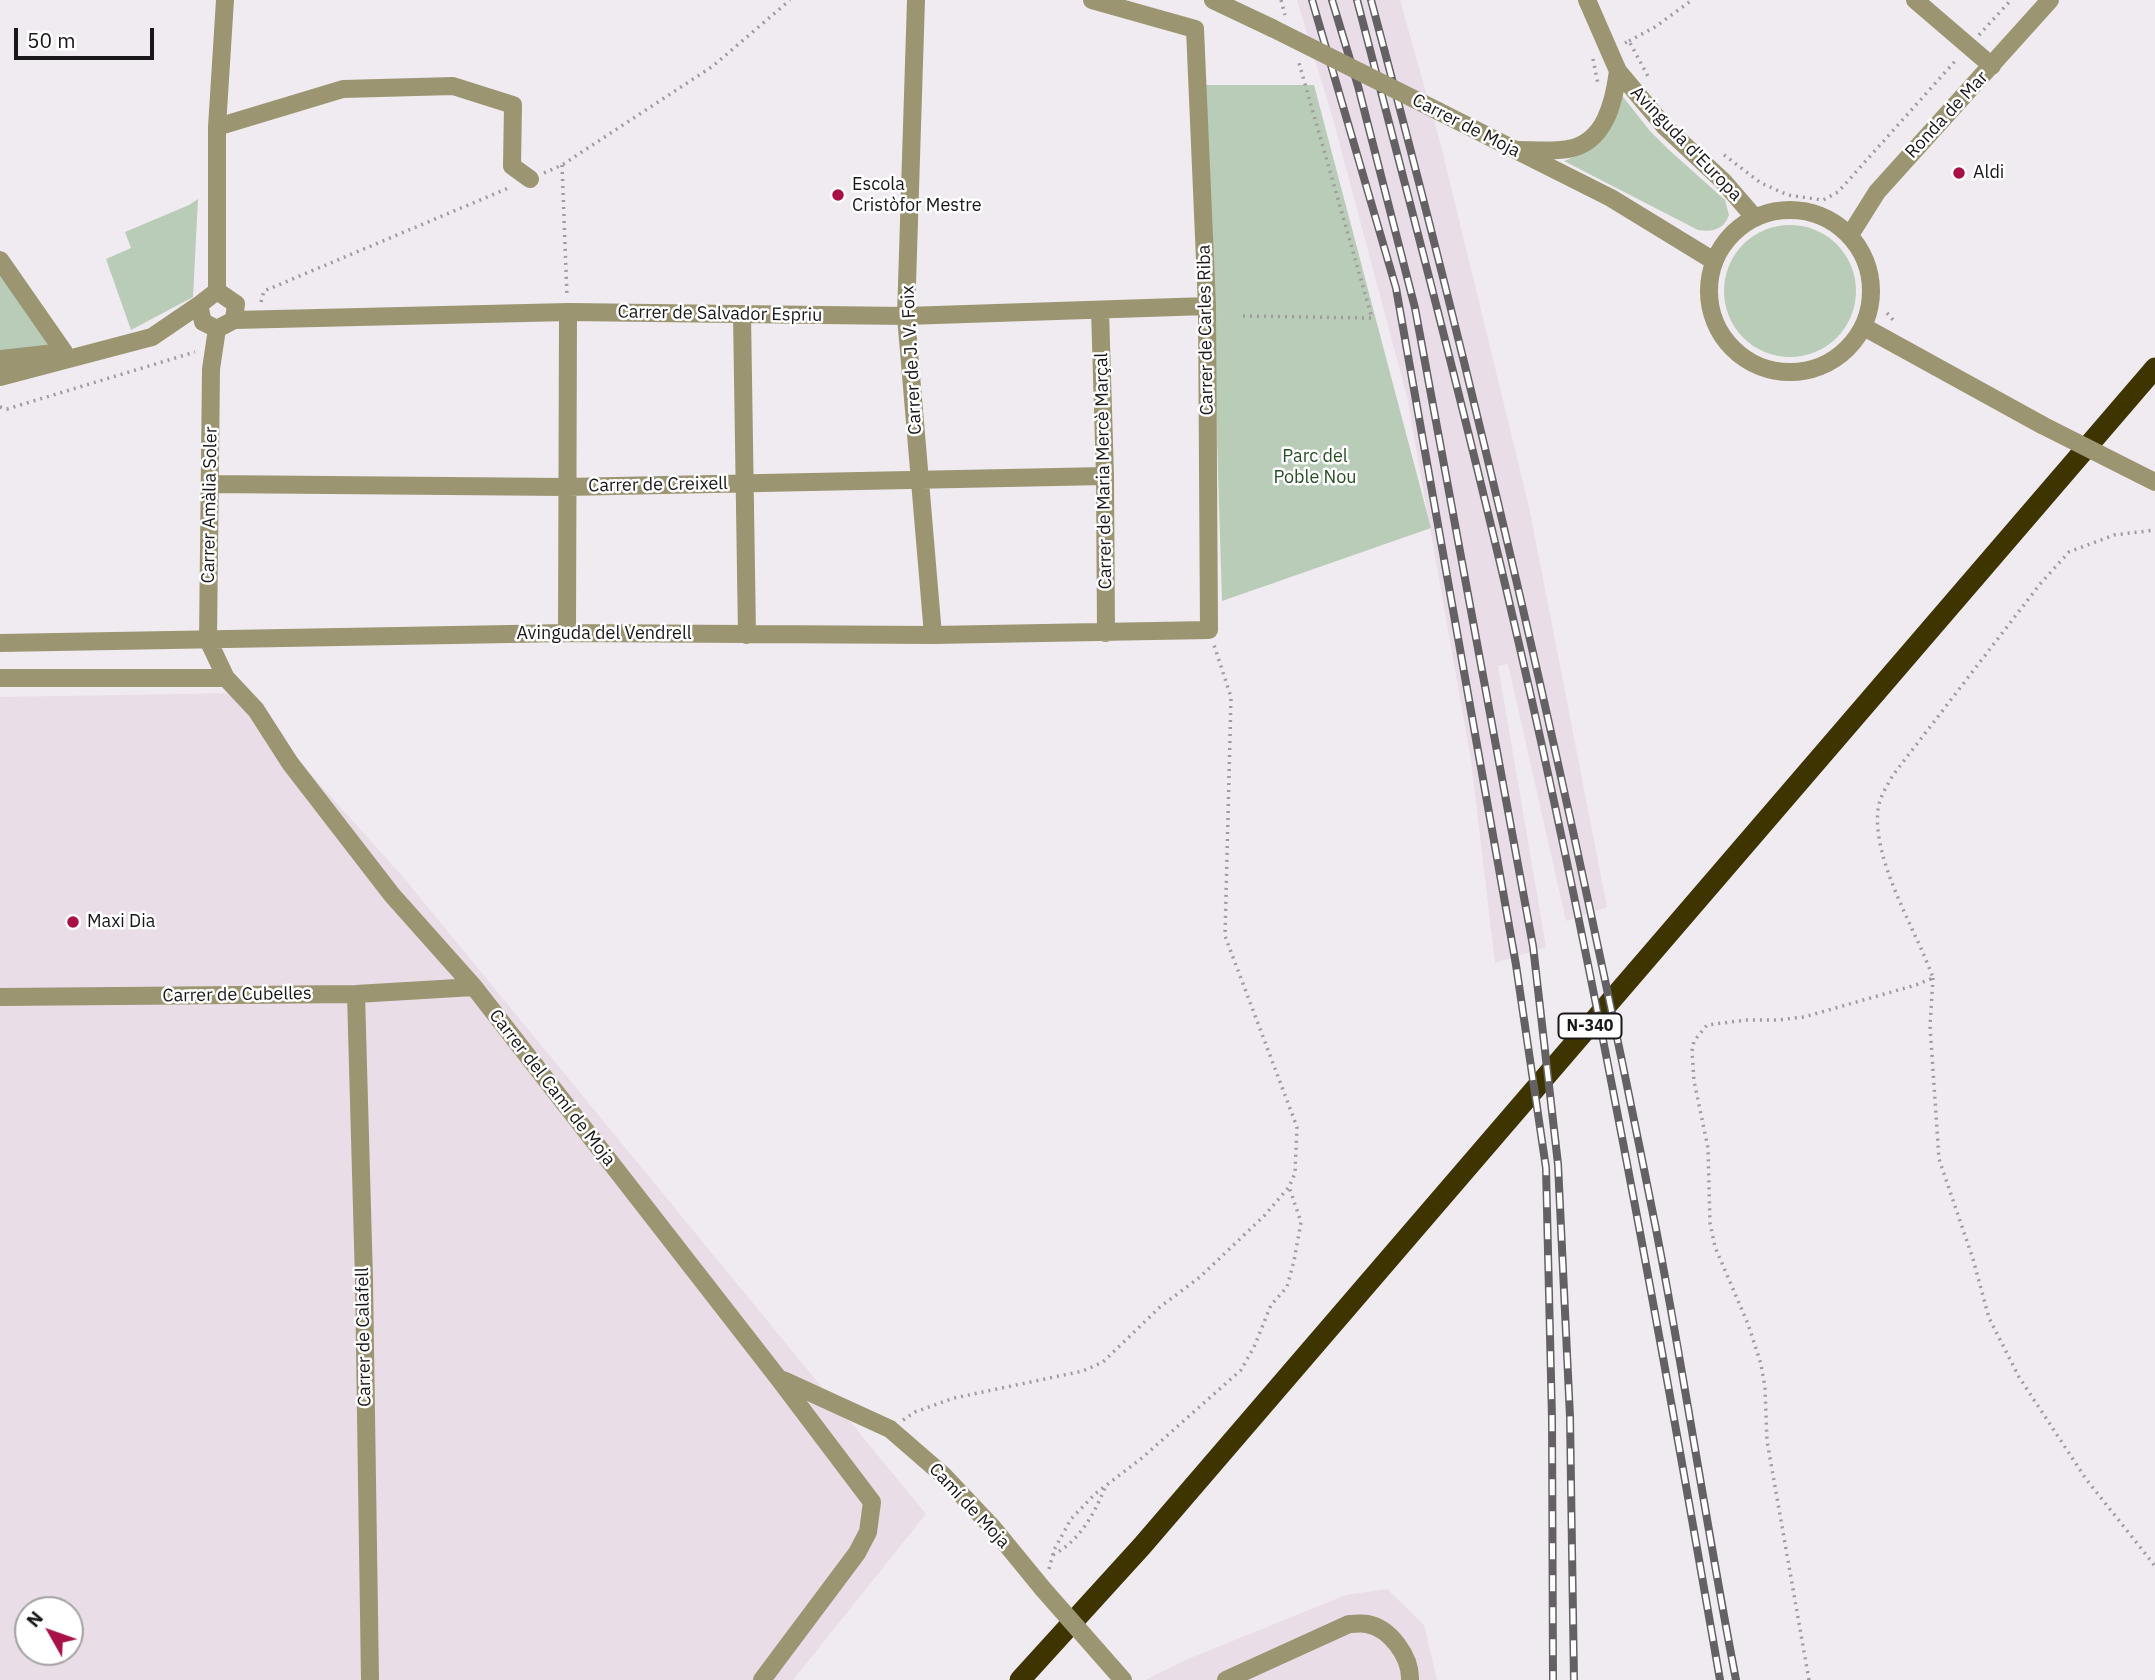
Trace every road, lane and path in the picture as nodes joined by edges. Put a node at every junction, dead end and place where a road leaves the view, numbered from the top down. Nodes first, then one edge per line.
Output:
1 (225, 0) edge
2 (916, 0) edge
3 (1092, 0) edge
4 (1213, 0) edge
5 (1281, 0) edge
6 (1587, 0) edge
7 (1692, 0) edge
8 (1915, 0) edge
9 (2011, 0) edge
10 (2050, 0) edge
11 (1280, 27) junction
12 (1629, 41) junction
13 (1969, 46) junction
14 (1609, 51) junction
15 (1296, 53) dead end
16 (1992, 66) junction
17 (1618, 71) junction
18 (1654, 86) dead end
19 (1598, 87) dead end
20 (218, 127) junction
21 (1515, 150) junction
22 (1721, 153) dead end
23 (562, 165) dead end
24 (530, 179) dead end
25 (1755, 218) junction
26 (1850, 235) junction
27 (0, 260) edge
28 (1714, 261) junction
29 (218, 291) junction
30 (264, 291) dead end
31 (200, 305) junction
32 (1207, 306) junction
33 (1100, 310) junction
34 (568, 312) junction
35 (742, 314) junction
36 (906, 316) junction
37 (1243, 316) dead end
38 (234, 320) junction
39 (255, 320) junction
40 (1864, 327) junction
41 (217, 329) junction
42 (214, 349) junction
43 (0, 359) edge
44 (2155, 368) edge
45 (0, 377) edge
46 (0, 407) edge
47 (1105, 475) junction
48 (919, 479) junction
49 (2155, 482) edge
50 (745, 483) junction
51 (210, 484) junction
52 (566, 486) junction
53 (2155, 530) edge
54 (1209, 630) junction
55 (567, 633) junction
56 (1106, 633) junction
57 (747, 635) junction
58 (933, 635) junction
59 (208, 640) junction
60 (0, 643) edge
61 (0, 678) edge
62 (226, 678) junction
63 (1933, 978) junction
64 (474, 987) junction
65 (356, 994) junction
66 (0, 997) edge
67 (1289, 1187) junction
68 (779, 1379) junction
69 (890, 1429) junction
70 (1106, 1486) junction
71 (1052, 1556) junction
72 (2155, 1566) edge
73 (1043, 1589) junction
74 (370, 1680) edge
75 (762, 1680) edge
76 (1020, 1680) edge
77 (1124, 1680) edge
78 (1226, 1680) edge
79 (1410, 1680) edge
80 (1810, 1680) edge

1 - 20 street
2 - 36 street, Carrer de J. V. Foix
3 - 32 street, Carrer de Carles Riba
4 - 11 street, Carrer de Moja
5 - 11 path
6 - 14 street, Avinguda d'Europa
7 - 12 path
8 - 13 street
9 - 13 path
10 - 16 street, Ronda de Mar
11 - 21 street, Carrer de Moja, bridge
12 - 14 path
12 - 18 path
13 - 16 street
13 - 22 path
14 - 17 street, Avinguda d'Europa
14 - 19 path
15 - 37 path
16 - 26 street, Ronda de Mar
17 - 21 street, Avinguda d'Europa
17 - 25 street, Avinguda d'Europa
20 - 24 street
20 - 29 street
21 - 28 street, Carrer de Moja
23 - 34 path
25 - 26 street
25 - 28 street
26 - 40 street
27 - 43 street
28 - 40 street
29 - 31 street
29 - 38 street
30 - 39 path
31 - 41 street
31 - 45 street
32 - 33 street, Carrer de Salvador Espriu
32 - 54 street, Carrer de Carles Riba
33 - 36 street, Carrer de Salvador Espriu
33 - 47 street, Carrer de Maria Mercè Marçal
34 - 35 street, Carrer de Salvador Espriu
34 - 39 street, Carrer de Salvador Espriu
34 - 52 street
35 - 36 street, Carrer de Salvador Espriu
35 - 50 street
36 - 48 street, Carrer de J. V. Foix
38 - 39 street, Carrer de Salvador Espriu
38 - 41 street
40 - 49 street, bridge
41 - 42 street, Carrer Amàlia Soler
42 - 46 path
42 - 51 street, Carrer Amàlia Soler
44 - 76 highway, N-340
47 - 48 street, Carrer de Creixell
47 - 56 street, Carrer de Maria Mercè Marçal
48 - 50 street, Carrer de Creixell
48 - 58 street, Carrer de J. V. Foix
50 - 52 street, Carrer de Creixell
50 - 57 street
51 - 52 street, Carrer de Creixell
51 - 59 street, Carrer Amàlia Soler
52 - 55 street
53 - 63 path
54 - 56 street, Avinguda del Vendrell
54 - 67 path
55 - 57 street, Avinguda del Vendrell
55 - 59 street, Avinguda del Vendrell
56 - 58 street, Avinguda del Vendrell
57 - 58 street, Avinguda del Vendrell
59 - 60 street, Avinguda del Vendrell
59 - 62 street, Carrer Amàlia Soler
61 - 62 street
62 - 64 street, Carrer del Camí de Moja
63 - 72 path
63 - 80 path
64 - 65 street, Carrer de Cubelles
64 - 68 street, Carrer del Camí de Moja
65 - 66 street, Carrer de Cubelles
65 - 74 street, Carrer de Calafell
67 - 69 path
67 - 70 path
68 - 69 street, Camí de Moja
68 - 75 street, Carrer del Camí de Moja
69 - 73 street, Camí de Moja
70 - 71 path
70 - 71 path
71 - 73 path
73 - 77 street, Camí de Moja, bridge
78 - 79 street

